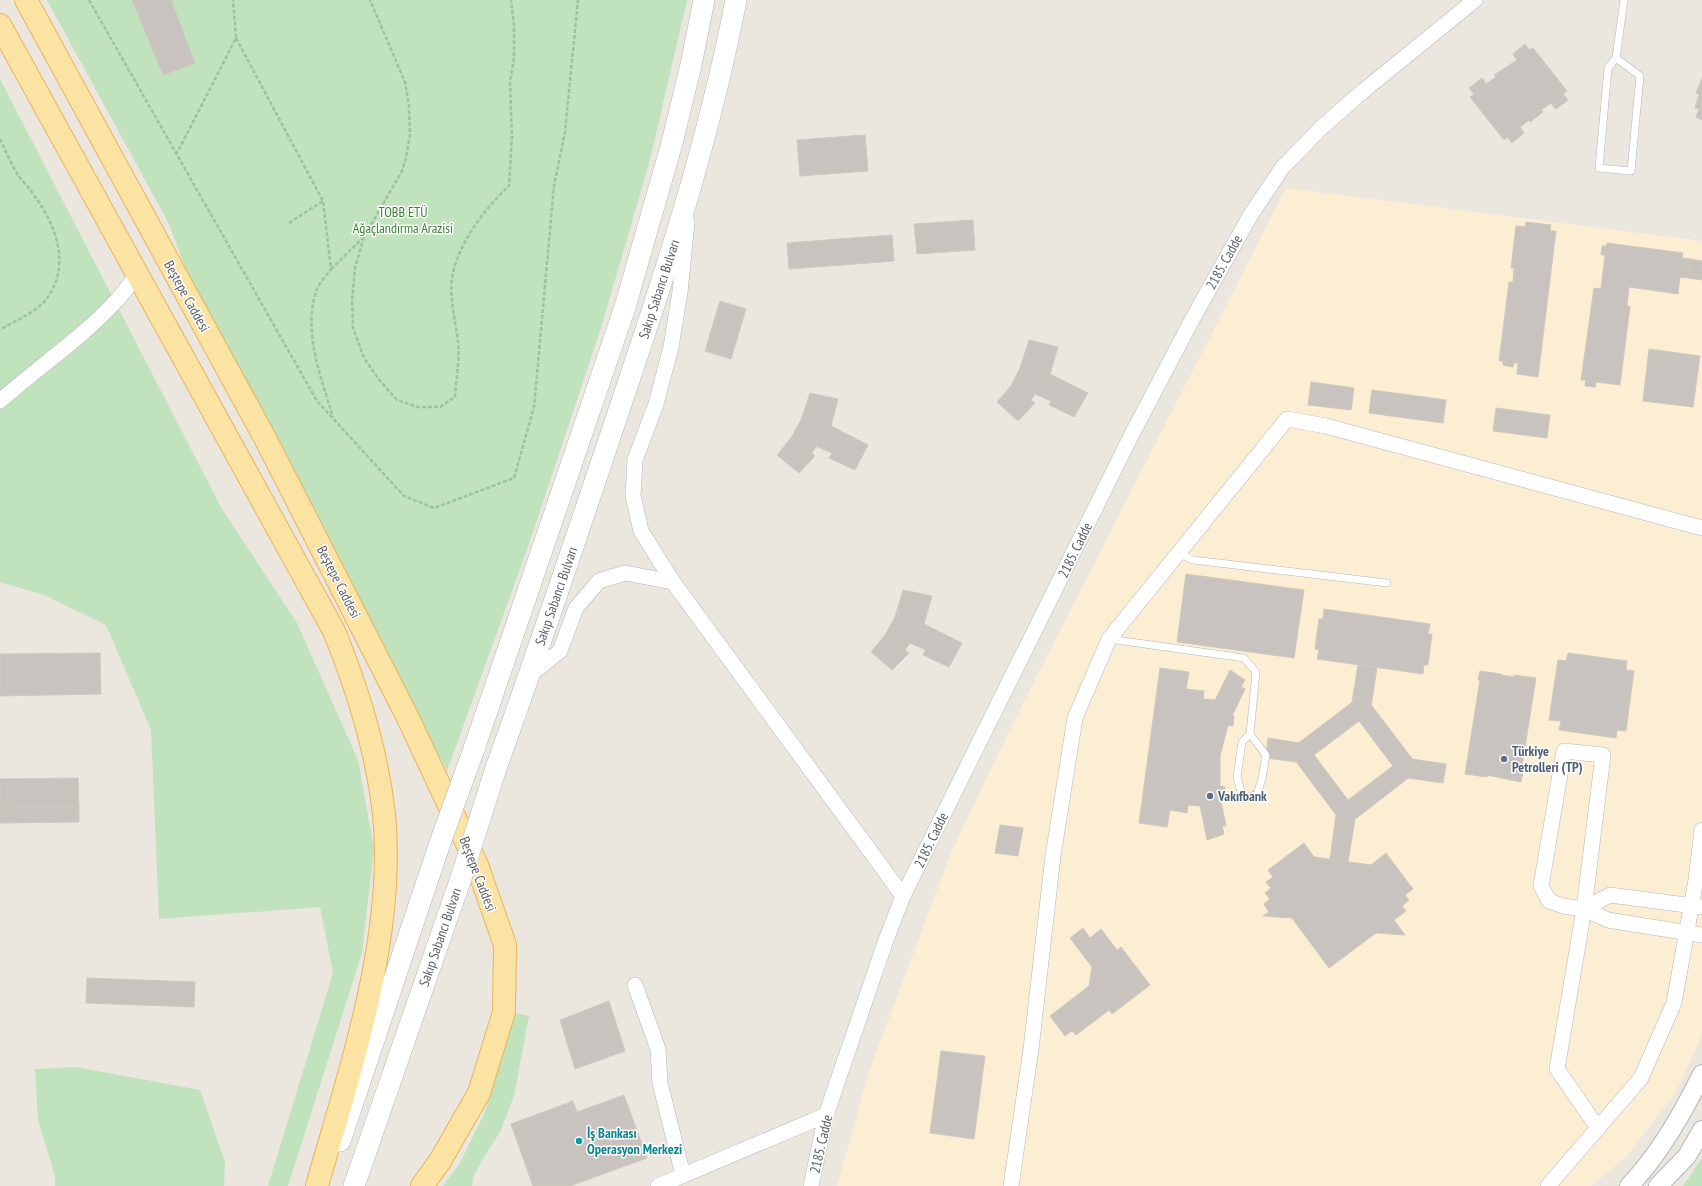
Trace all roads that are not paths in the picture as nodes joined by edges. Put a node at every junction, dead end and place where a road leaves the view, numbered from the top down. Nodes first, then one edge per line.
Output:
1 (26, 0) edge
2 (704, 0) edge
3 (736, 0) edge
4 (1474, 0) edge
5 (1624, 0) edge
6 (0, 25) edge
7 (1616, 58) junction
8 (690, 192) junction
9 (137, 275) junction
10 (0, 401) edge
11 (1702, 528) edge
12 (1178, 553) junction
13 (673, 582) junction
14 (1387, 583) dead end
15 (1109, 639) junction
16 (530, 675) junction
17 (1250, 734) junction
18 (1702, 830) edge
19 (903, 896) junction
20 (1696, 907) edge
21 (1584, 909) junction
22 (1686, 933) junction
23 (1702, 936) edge
24 (635, 985) dead end
25 (1702, 1074) edge
26 (826, 1115) junction
27 (1598, 1128) junction
28 (1702, 1130) edge
29 (683, 1175) junction
30 (1630, 1184) edge
31 (317, 1186) edge
32 (325, 1186) edge
33 (354, 1186) edge
34 (422, 1186) edge
35 (658, 1186) edge
36 (811, 1186) edge
37 (1011, 1186) edge
38 (1548, 1186) edge
39 (1658, 1186) edge

1 - 34 main road, Beştepe Caddesi
2 - 32 main road, Sakıp Sabancı Bulvarı, bridge
3 - 8 main road, Sakıp Sabancı Bulvarı
4 - 19 street, 2185. Cadde
5 - 7 lane
6 - 9 main road, Beştepe Caddesi
7 - 7 lane
8 - 13 street
8 - 16 main road, Sakıp Sabancı Bulvarı
9 - 10 street
9 - 31 main road, Beştepe Caddesi
11 - 12 street
12 - 14 lane
12 - 15 street
13 - 16 street
13 - 19 street
15 - 17 lane
15 - 37 street
16 - 33 main road, Sakıp Sabancı Bulvarı, bridge
17 - 17 lane
18 - 20 street
19 - 26 street, 2185. Cadde
20 - 21 street
20 - 22 street
21 - 21 street
21 - 22 street
21 - 27 street
22 - 23 street
22 - 27 street
24 - 29 street
25 - 30 street
26 - 29 street
26 - 36 street, 2185. Cadde
27 - 38 street
28 - 39 street
29 - 35 street

